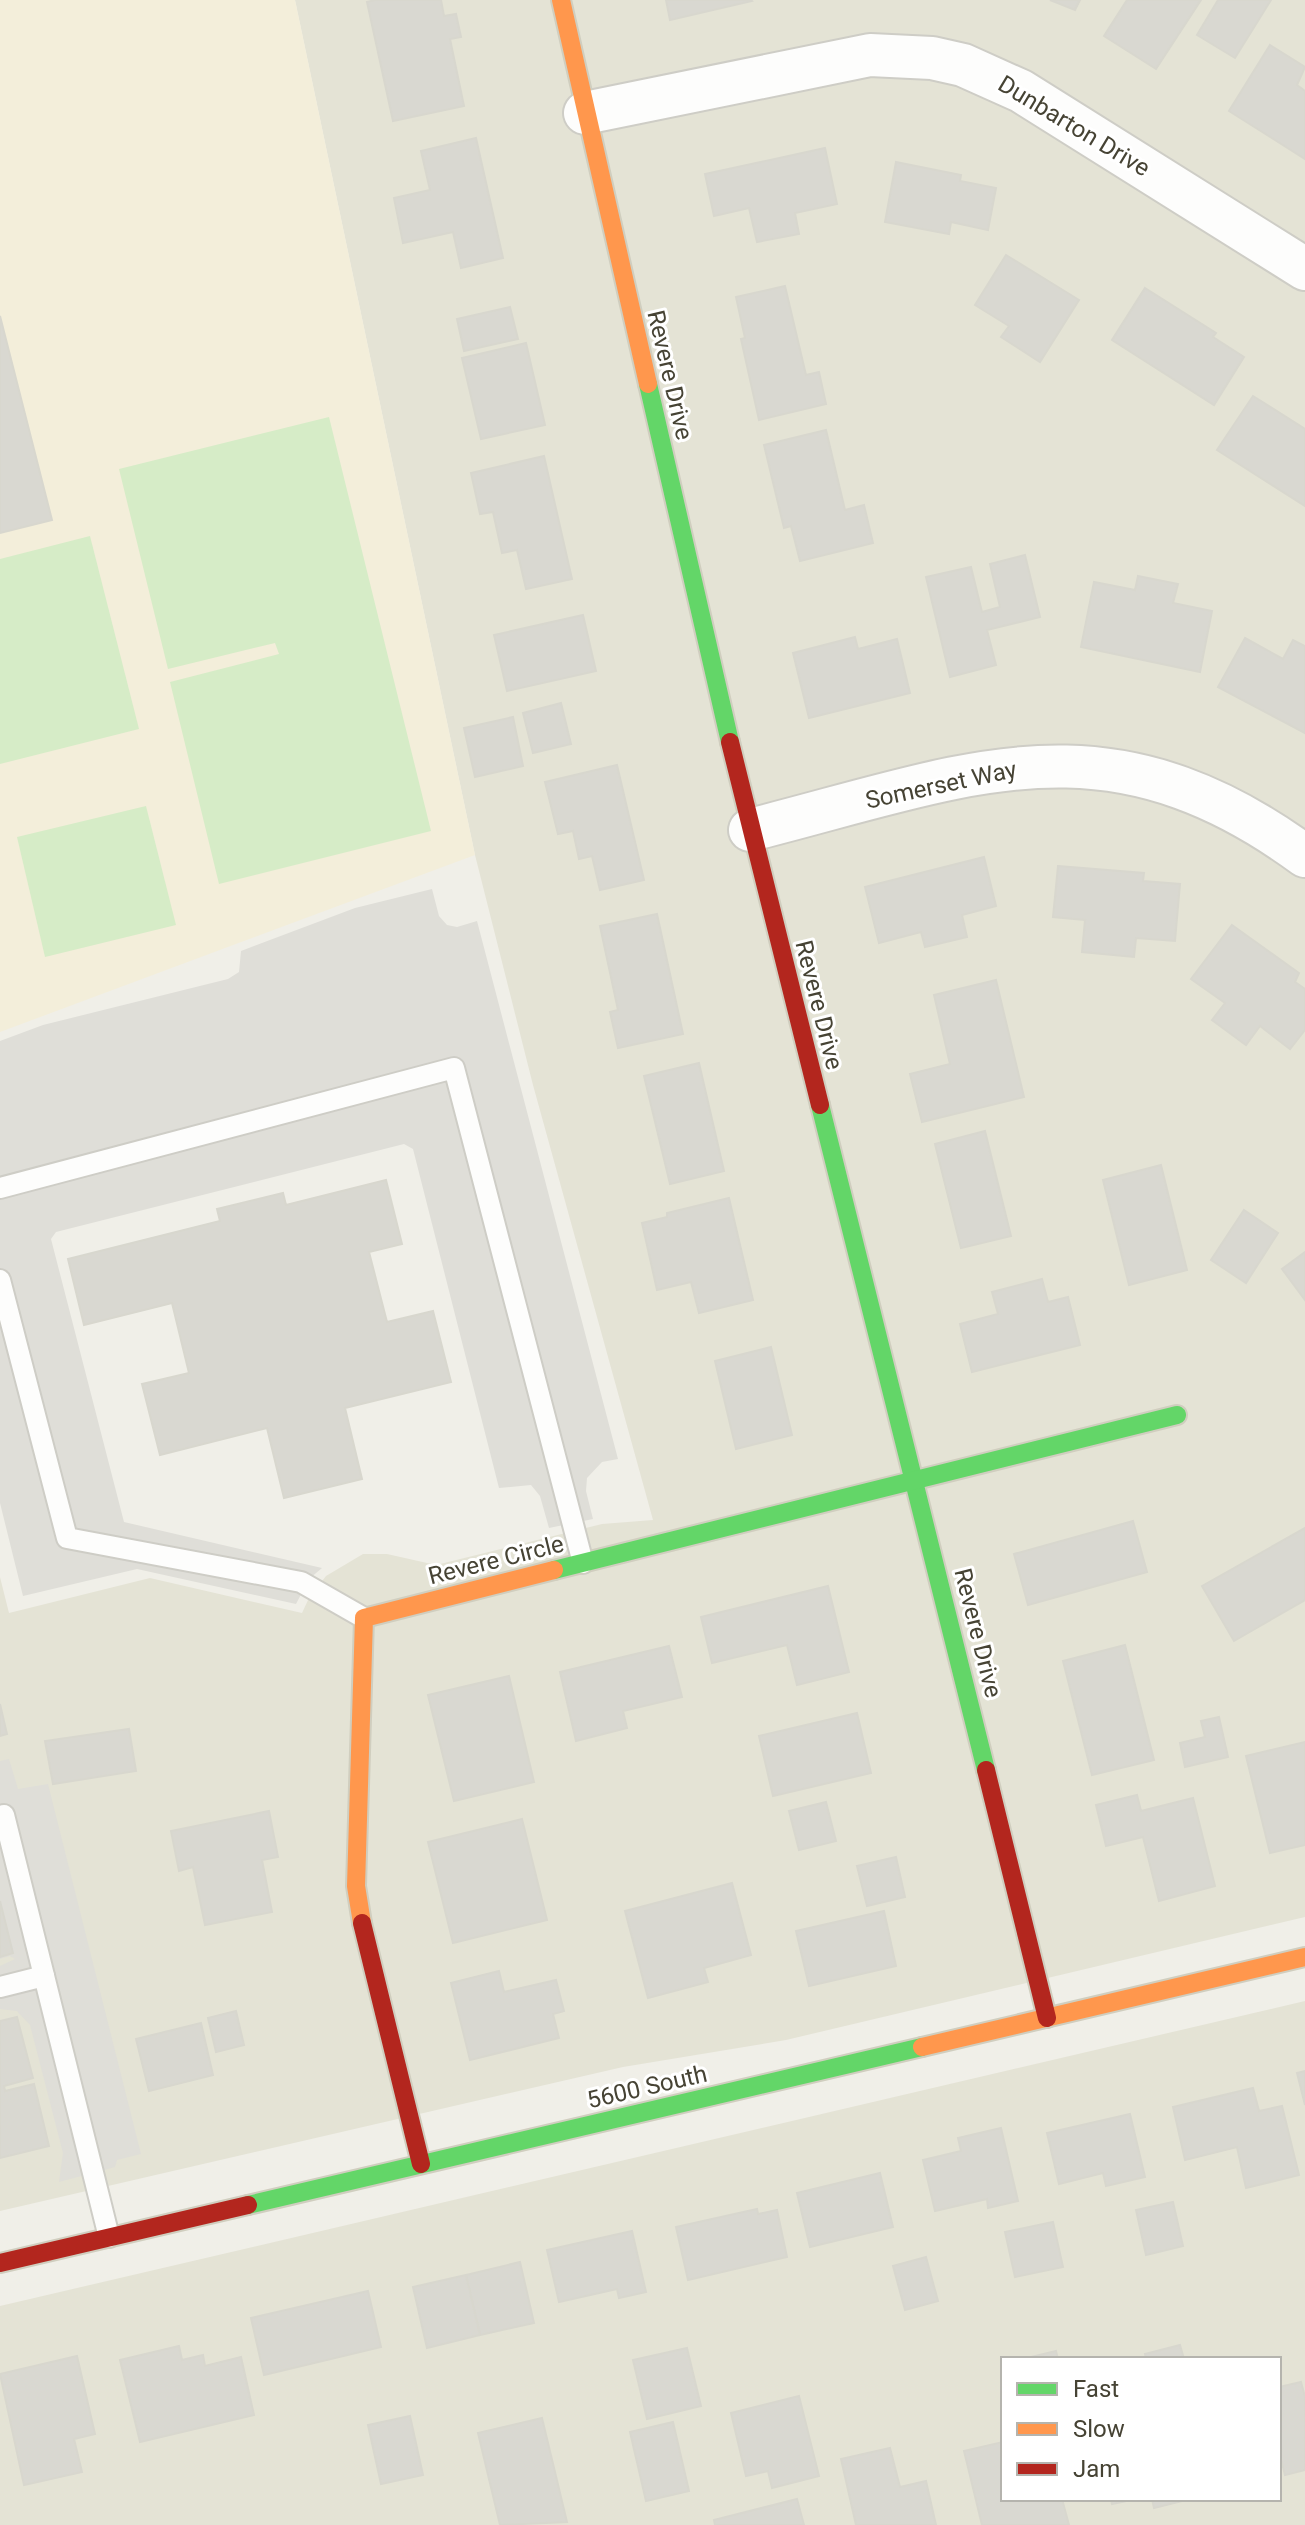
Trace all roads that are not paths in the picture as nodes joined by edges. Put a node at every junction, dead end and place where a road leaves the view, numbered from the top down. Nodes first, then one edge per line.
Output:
1 (561, 0) edge
2 (585, 113) junction
3 (1305, 269) edge
4 (750, 830) junction
5 (1305, 856) edge
6 (0, 1188) edge
7 (0, 1280) edge
8 (1177, 1415) dead end
9 (915, 1480) junction
10 (583, 1563) junction
11 (364, 1618) junction
12 (0, 1816) edge
13 (1305, 1957) edge
14 (44, 1976) junction
15 (0, 1987) edge
16 (1047, 2018) junction
17 (421, 2164) junction
18 (109, 2237) junction
19 (0, 2263) edge

1 - 2 street, Revere Drive
2 - 3 street, Dunbarton Drive
2 - 4 street, Revere Drive
4 - 5 street, Somerset Way
4 - 9 street, Revere Drive
6 - 10 lane
7 - 11 lane
8 - 9 street, Revere Circle
9 - 10 street, Revere Circle
9 - 16 street, Revere Drive
10 - 11 street, Revere Circle
11 - 17 street
12 - 14 lane
13 - 16 street, 5600 South
14 - 15 lane
14 - 18 lane
16 - 17 street, 5600 South
17 - 18 street, 5600 South
18 - 19 street, 5600 South

